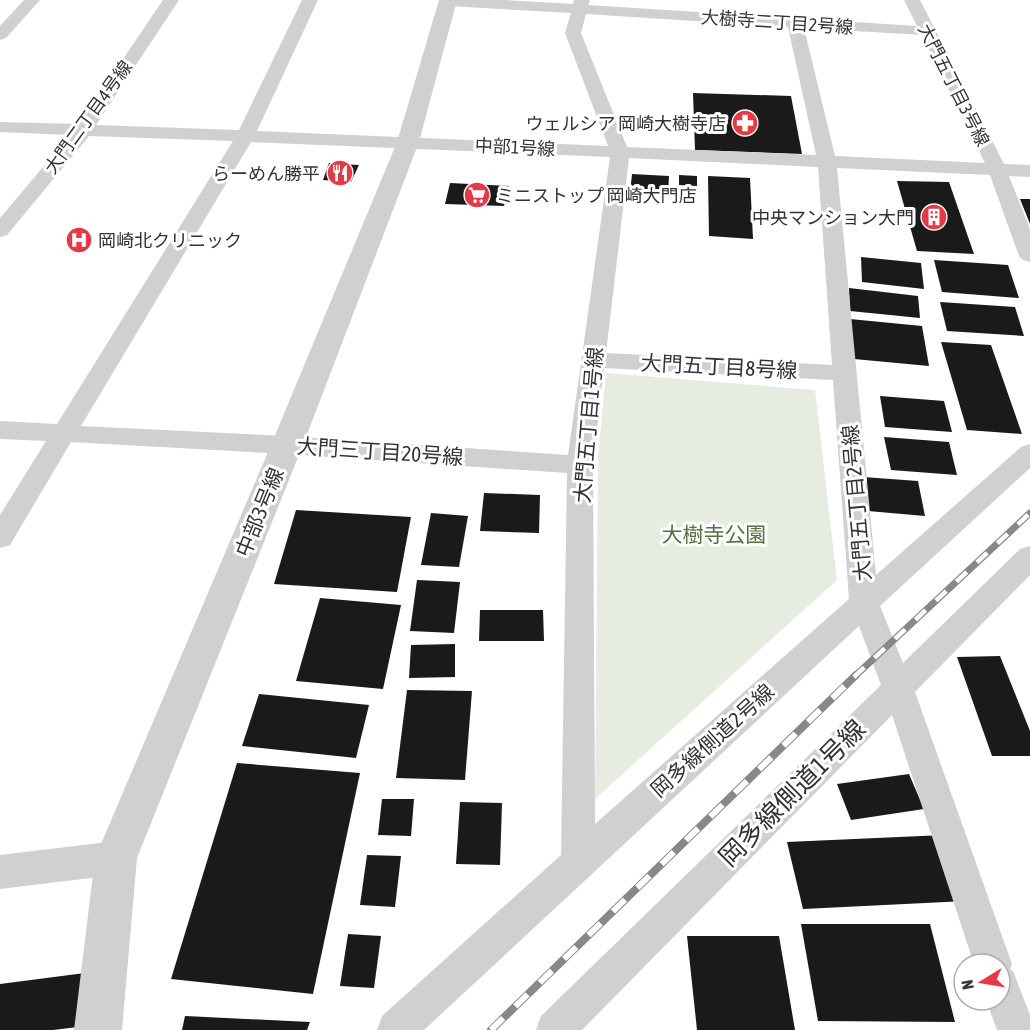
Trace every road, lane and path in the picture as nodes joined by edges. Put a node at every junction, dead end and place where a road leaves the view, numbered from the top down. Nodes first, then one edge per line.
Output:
1 (32, 0) edge
2 (171, 0) edge
3 (310, 0) edge
4 (448, 0) edge
5 (912, 0) edge
6 (581, 4) edge
7 (795, 23) junction
8 (927, 31) junction
9 (0, 35) edge
10 (0, 127) edge
11 (84, 130) junction
12 (246, 135) junction
13 (408, 142) junction
14 (620, 152) junction
15 (826, 162) junction
16 (997, 169) junction
17 (1030, 171) edge
18 (0, 231) edge
19 (1030, 256) edge
20 (594, 360) junction
21 (845, 373) junction
22 (0, 430) edge
23 (63, 433) junction
24 (287, 445) junction
25 (1030, 453) edge
26 (580, 465) junction
27 (0, 538) edge
28 (1030, 557) edge
29 (864, 602) junction
30 (898, 688) junction
31 (116, 858) junction
32 (578, 862) junction
33 (0, 872) edge
34 (989, 952) edge
35 (1010, 1012) edge
36 (571, 1022) edge
37 (98, 1030) edge
38 (396, 1030) edge
39 (1016, 1030) edge

1 - 9 street
2 - 11 street, 大門二丁目4号線
3 - 12 street
4 - 6 street, 大樹寺二丁目2号線
4 - 13 street, 中部3号線
5 - 8 street, 大門五丁目3号線
6 - 7 street, 大樹寺二丁目2号線
6 - 14 street, 大門五丁目1号線
7 - 8 street, 大樹寺二丁目2号線
7 - 15 street, 大門五丁目2号線
8 - 16 street, 大門五丁目3号線
10 - 11 street, 中部1号線
11 - 12 street, 中部1号線
11 - 18 street, 大門二丁目4号線
12 - 13 street, 中部1号線
12 - 23 street
13 - 14 street, 中部1号線
13 - 24 street, 中部3号線
14 - 15 street, 中部1号線
14 - 20 street, 大門五丁目1号線
15 - 16 street, 中部1号線
15 - 21 street, 大門五丁目2号線
16 - 17 street, 中部1号線
16 - 19 street, 大門五丁目3号線
20 - 21 street, 大門五丁目8号線
20 - 26 street, 大門五丁目1号線
21 - 29 street, 大門五丁目2号線
22 - 23 street, 大門三丁目20号線
23 - 24 street, 大門三丁目20号線
23 - 27 street
24 - 26 street, 大門三丁目20号線
24 - 31 street, 中部3号線
25 - 29 street, 岡多線側道2号線
26 - 32 street, 大門五丁目1号線
28 - 30 street, 岡多線側道1号線
29 - 30 street, 大門五丁目2号線
29 - 32 street, 岡多線側道2号線
30 - 34 street, 大門五丁目2号線
30 - 36 street, 岡多線側道1号線
31 - 33 street
31 - 37 street, 中部3号線
32 - 38 street, 岡多線側道2号線
35 - 39 street

